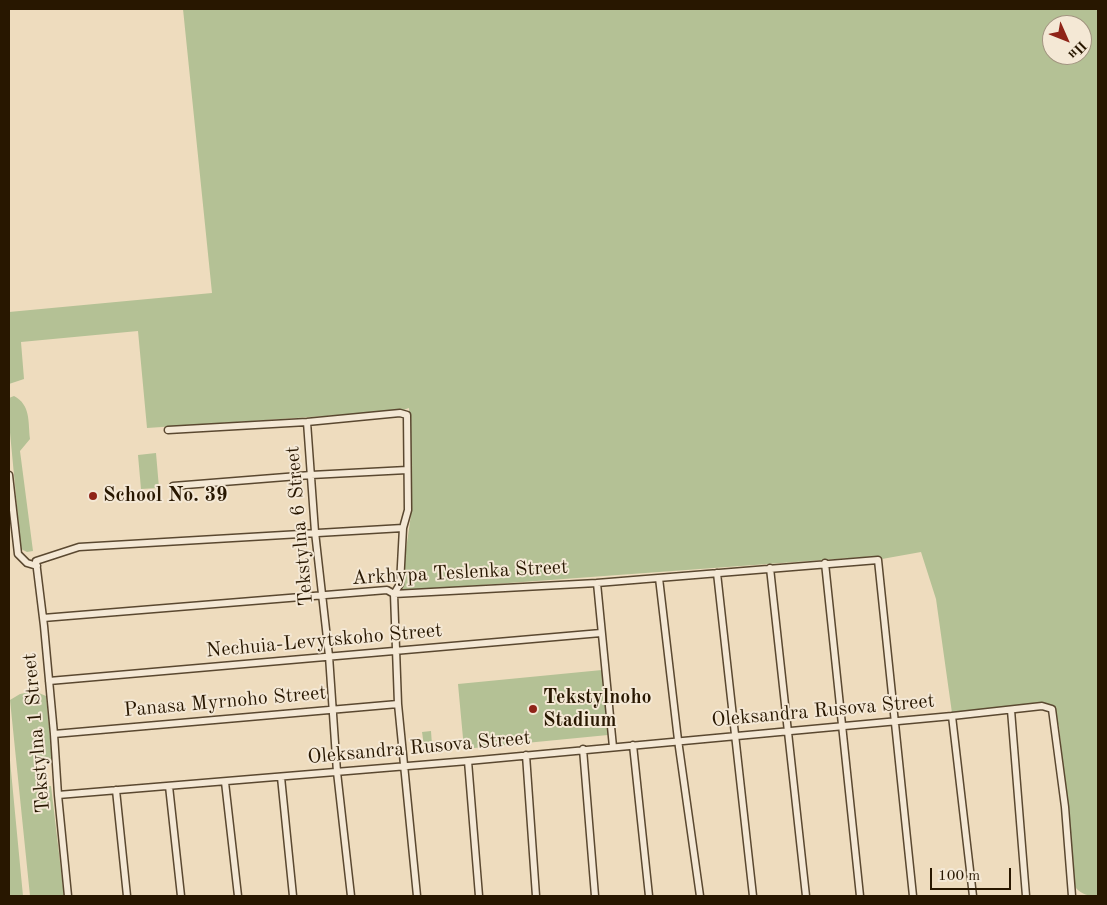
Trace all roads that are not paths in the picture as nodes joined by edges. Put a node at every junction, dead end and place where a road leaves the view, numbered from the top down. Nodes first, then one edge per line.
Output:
1 (307, 422) junction
2 (168, 430) dead end
3 (407, 470) junction
4 (9, 475) edge
5 (311, 476) junction
6 (173, 486) dead end
7 (403, 528) junction
8 (315, 532) junction
9 (825, 563) junction
10 (37, 566) junction
11 (770, 568) junction
12 (717, 573) junction
13 (659, 578) junction
14 (597, 583) junction
15 (394, 594) junction
16 (322, 596) junction
17 (43, 618) junction
18 (601, 633) junction
19 (396, 651) junction
20 (329, 656) junction
21 (49, 681) junction
22 (398, 704) junction
23 (333, 709) junction
24 (1011, 710) junction
25 (952, 716) junction
26 (895, 720) junction
27 (842, 726) junction
28 (788, 730) junction
29 (54, 734) junction
30 (736, 735) junction
31 (678, 740) junction
32 (633, 745) junction
33 (613, 747) junction
34 (583, 749) junction
35 (526, 755) junction
36 (468, 761) junction
37 (404, 766) junction
38 (337, 772) junction
39 (281, 777) junction
40 (225, 782) junction
41 (169, 786) junction
42 (116, 790) junction
43 (58, 795) junction
44 (68, 896) edge
45 (127, 896) edge
46 (181, 896) edge
47 (238, 896) edge
48 (293, 896) edge
49 (351, 896) edge
50 (416, 896) edge
51 (479, 896) edge
52 (536, 896) edge
53 (595, 896) edge
54 (649, 896) edge
55 (700, 896) edge
56 (753, 896) edge
57 (806, 896) edge
58 (860, 896) edge
59 (914, 896) edge
60 (972, 896) edge
61 (1026, 896) edge
62 (1072, 896) edge

1 - 2 street
1 - 3 street
1 - 5 street, Tekstylna 6 Street
3 - 5 street
3 - 7 street
4 - 10 street
5 - 6 street
5 - 8 street, Tekstylna 6 Street
7 - 8 street
7 - 15 street
8 - 10 street
8 - 16 street, Tekstylna 6 Street
9 - 11 street, Arkhypa Teslenka Street
9 - 26 street, Arkhypa Teslenka Street
9 - 27 street
10 - 17 street, Tekstylna 1 Street
11 - 12 street, Arkhypa Teslenka Street
11 - 28 street
12 - 13 street, Arkhypa Teslenka Street
12 - 30 street
13 - 14 street, Arkhypa Teslenka Street
13 - 31 street
14 - 15 street, Arkhypa Teslenka Street
14 - 18 street
15 - 16 street, Arkhypa Teslenka Street
15 - 19 street
16 - 17 street, Arkhypa Teslenka Street
16 - 20 street, Tekstylna 6 Street
17 - 21 street, Tekstylna 1 Street
18 - 19 street, Nechuia-Levytskoho Street
18 - 33 street
19 - 20 street, Nechuia-Levytskoho Street
19 - 22 street
20 - 21 street, Nechuia-Levytskoho Street
20 - 23 street, Tekstylna 6 Street
21 - 29 street, Tekstylna 1 Street
22 - 23 street, Panasa Myrnoho Street
22 - 37 street
23 - 29 street, Panasa Myrnoho Street
23 - 38 street, Tekstylna 6 Street
24 - 25 street, Oleksandra Rusova Street
24 - 61 street
24 - 62 street, Oleksandra Rusova Street
25 - 26 street, Oleksandra Rusova Street
25 - 60 street
26 - 27 street, Oleksandra Rusova Street
26 - 59 street
27 - 28 street, Oleksandra Rusova Street
27 - 58 street
28 - 30 street, Oleksandra Rusova Street
28 - 57 street
29 - 43 street, Tekstylna 1 Street
30 - 31 street, Oleksandra Rusova Street
30 - 56 street
31 - 32 street, Oleksandra Rusova Street
31 - 55 street
32 - 33 street, Oleksandra Rusova Street
32 - 54 street
33 - 34 street, Oleksandra Rusova Street
34 - 35 street, Oleksandra Rusova Street
34 - 53 street
35 - 36 street, Oleksandra Rusova Street
35 - 52 street
36 - 37 street, Oleksandra Rusova Street
36 - 51 street
37 - 38 street, Oleksandra Rusova Street
37 - 50 street
38 - 39 street, Oleksandra Rusova Street
38 - 49 street, Tekstylna 6 Street
39 - 40 street, Oleksandra Rusova Street
39 - 48 street
40 - 41 street, Oleksandra Rusova Street
40 - 47 street
41 - 42 street, Oleksandra Rusova Street
41 - 46 street
42 - 43 street, Oleksandra Rusova Street
42 - 45 street
43 - 44 street, Tekstylna 1 Street

